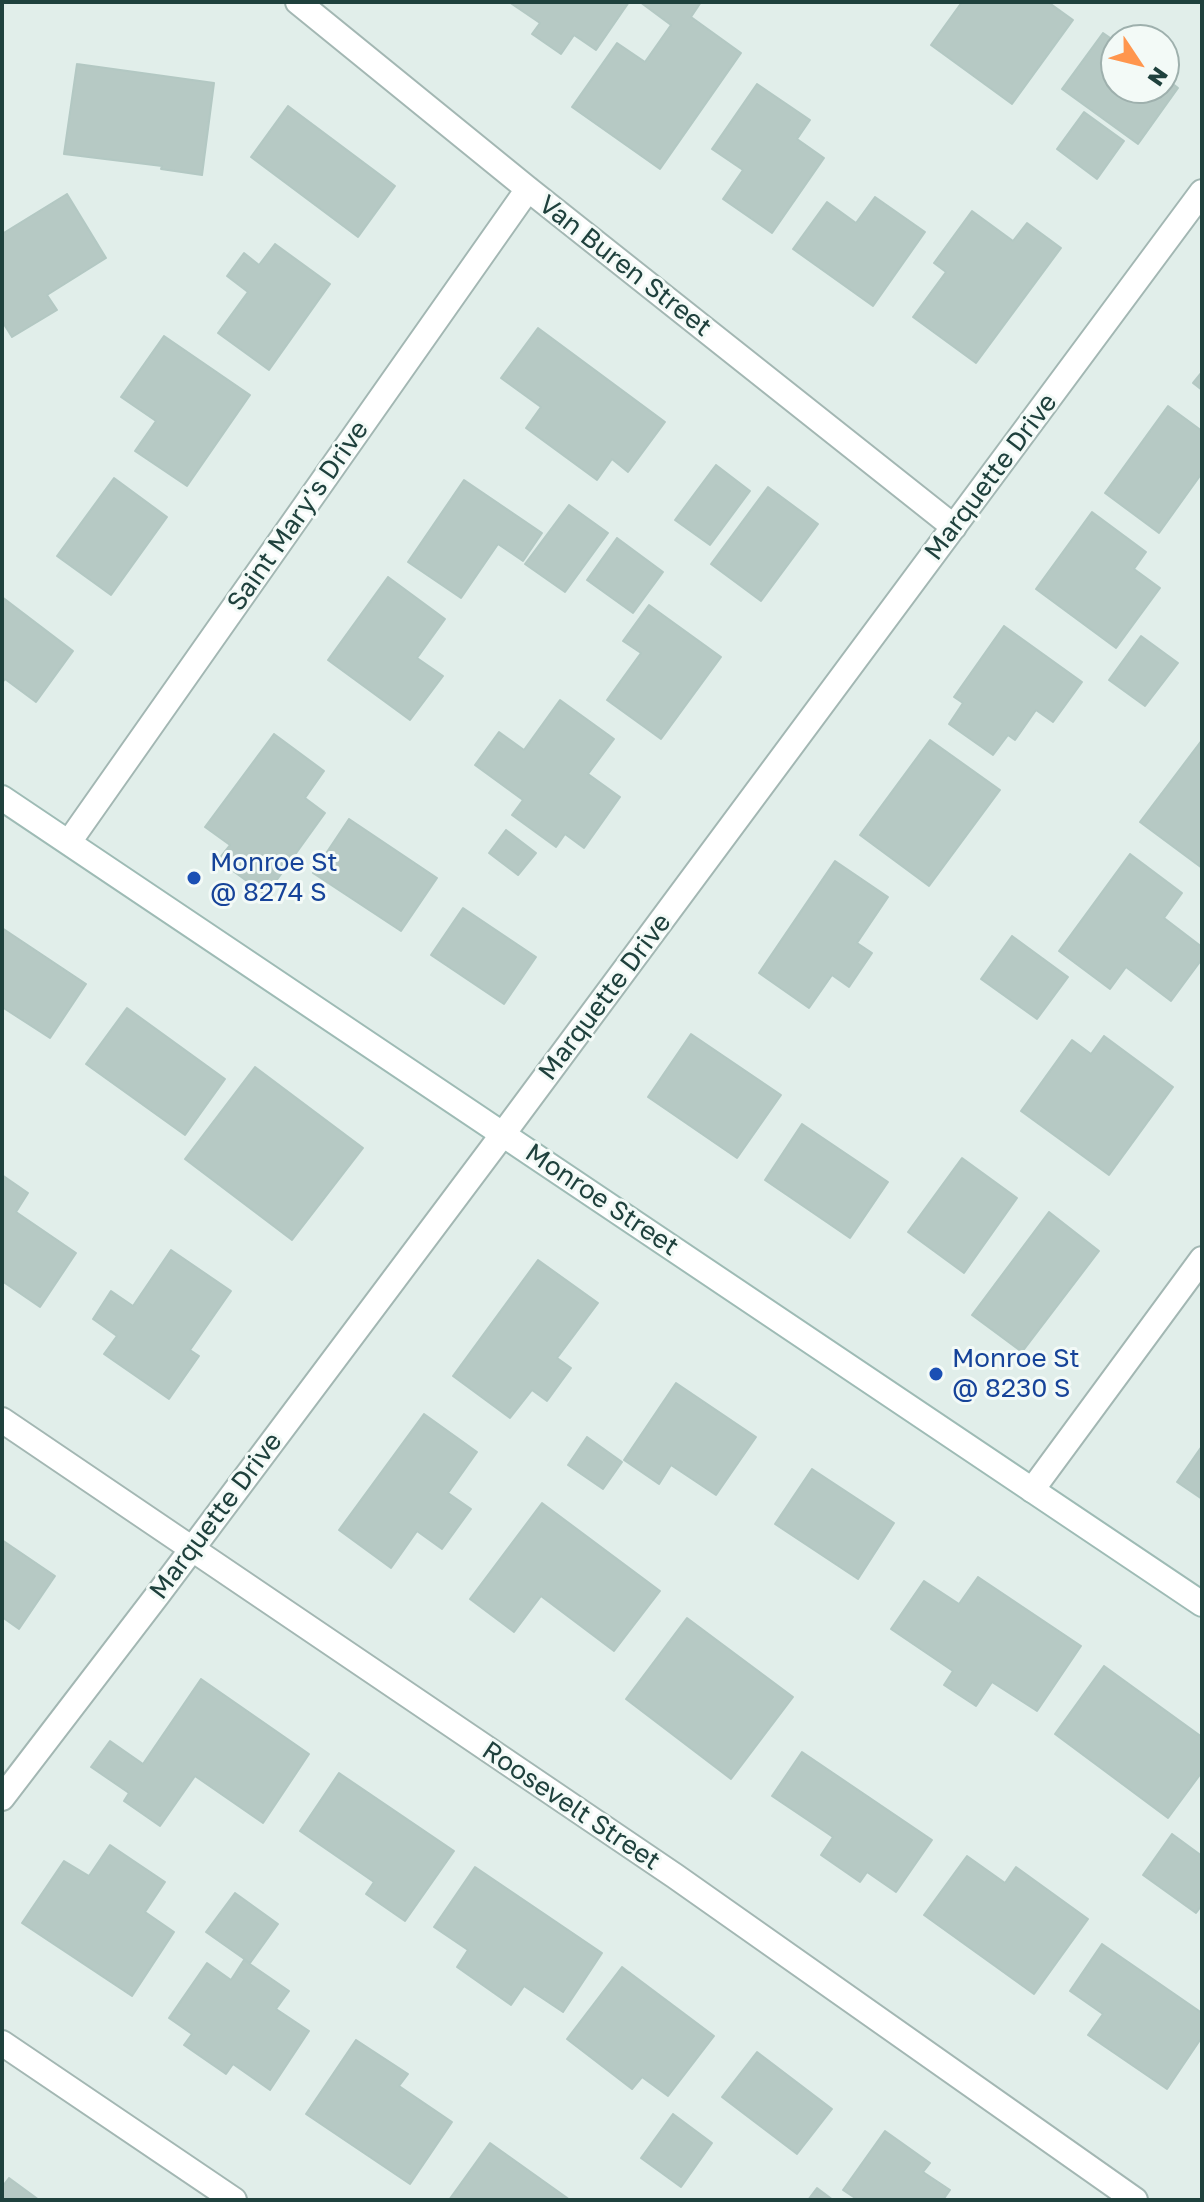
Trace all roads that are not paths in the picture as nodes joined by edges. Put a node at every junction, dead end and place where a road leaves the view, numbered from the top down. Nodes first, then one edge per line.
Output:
1 (298, 2) edge
2 (528, 189) junction
3 (1202, 192) edge
4 (954, 527) junction
5 (2, 798) edge
6 (69, 842) junction
7 (503, 1134) junction
8 (1202, 1259) edge
9 (2, 1420) edge
10 (1032, 1490) junction
11 (192, 1548) junction
12 (1202, 1604) edge
13 (2, 1798) edge
14 (2, 2043) edge
15 (234, 2200) edge
16 (1135, 2200) edge

1 - 2 street, Van Buren Street
2 - 4 street, Van Buren Street
2 - 6 street, Saint Mary's Drive
3 - 4 street, Marquette Drive
4 - 7 street, Marquette Drive
5 - 6 street, Monroe Street
6 - 7 street, Monroe Street
7 - 10 street, Monroe Street
7 - 11 street, Marquette Drive
8 - 10 street
9 - 11 street, Roosevelt Street
10 - 12 street, Monroe Street
11 - 13 street, Marquette Drive
11 - 16 street, Roosevelt Street
14 - 15 street

